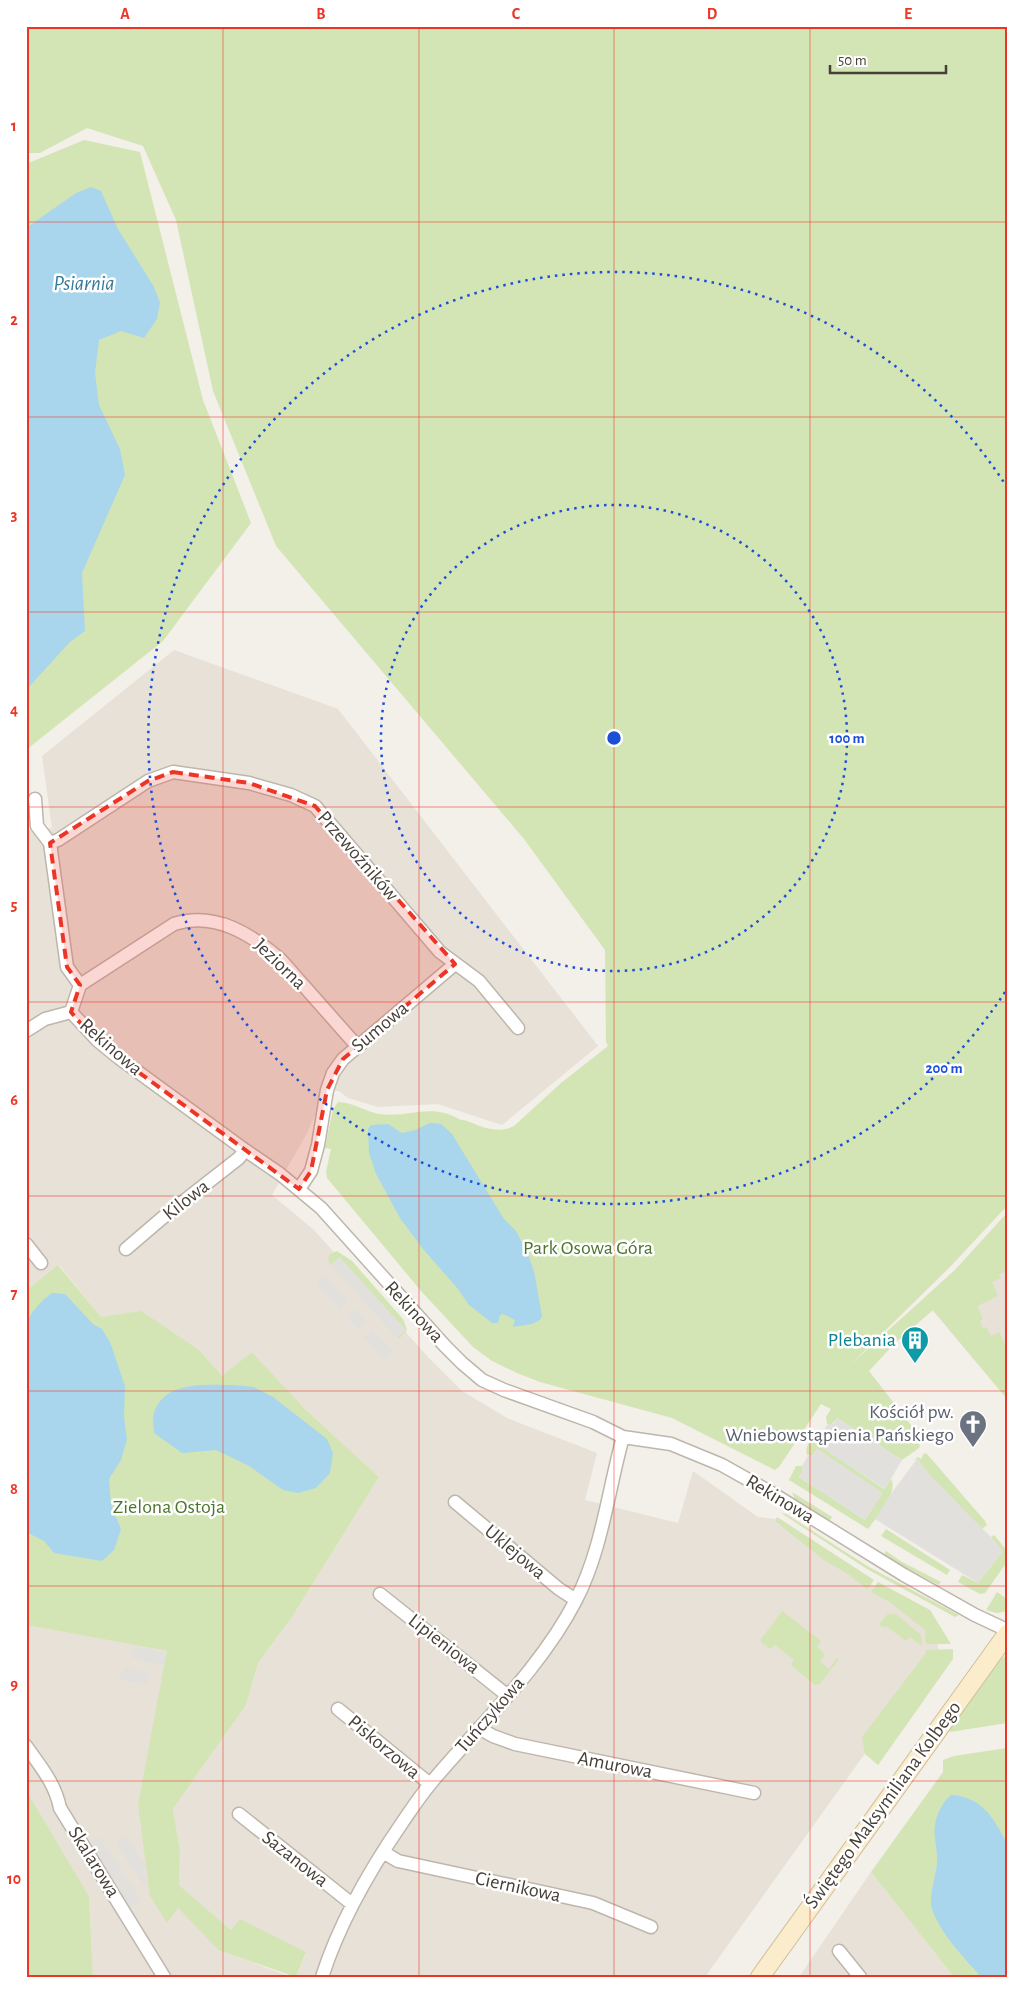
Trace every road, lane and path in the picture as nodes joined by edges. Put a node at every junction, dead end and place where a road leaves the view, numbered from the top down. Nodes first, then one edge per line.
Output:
1 (35, 799) dead end
2 (50, 844) junction
3 (456, 964) junction
4 (80, 985) junction
5 (71, 1012) junction
6 (518, 1028) dead end
7 (26, 1030) edge
8 (357, 1046) junction
9 (245, 1150) junction
10 (299, 1189) junction
11 (26, 1244) edge
12 (126, 1249) dead end
13 (41, 1263) dead end
14 (623, 1438) junction
15 (455, 1502) dead end
16 (380, 1594) dead end
17 (576, 1600) junction
18 (1007, 1632) edge
19 (508, 1696) junction
20 (338, 1709) dead end
21 (479, 1728) junction
22 (26, 1746) edge
23 (430, 1784) junction
24 (754, 1793) dead end
25 (239, 1814) dead end
26 (383, 1852) junction
27 (352, 1904) junction
28 (651, 1927) dead end
29 (839, 1951) dead end
30 (164, 1977) edge
31 (322, 1977) edge
32 (760, 1977) edge
33 (860, 1977) edge

1 - 2 street, Rekinowa
2 - 3 street, Przewoźników
2 - 4 street, Rekinowa
3 - 6 street
3 - 8 street, Sumowa
4 - 5 street, Rekinowa
4 - 8 street, Jeziorna
5 - 7 street
5 - 9 street, Rekinowa
8 - 10 street, Sumowa
9 - 10 street, Rekinowa
9 - 12 street, Kilowa
10 - 14 street, Rekinowa
11 - 13 street
14 - 17 street, Tuńczykowa
14 - 18 street, Rekinowa
15 - 17 street, Uklejowa
16 - 19 street, Lipieniowa
17 - 19 street, Tuńczykowa
18 - 32 main road, Świętego Maksymiliana Kolbego
19 - 21 street, Tuńczykowa
20 - 23 street, Piskorzowa
21 - 23 street, Tuńczykowa
21 - 24 street, Amurowa
22 - 30 street, Skalarowa
23 - 26 street, Tuńczykowa
25 - 27 street, Sazanowa
26 - 27 street, Tuńczykowa
26 - 28 street, Ciernikowa
27 - 31 street, Tuńczykowa
29 - 33 street

